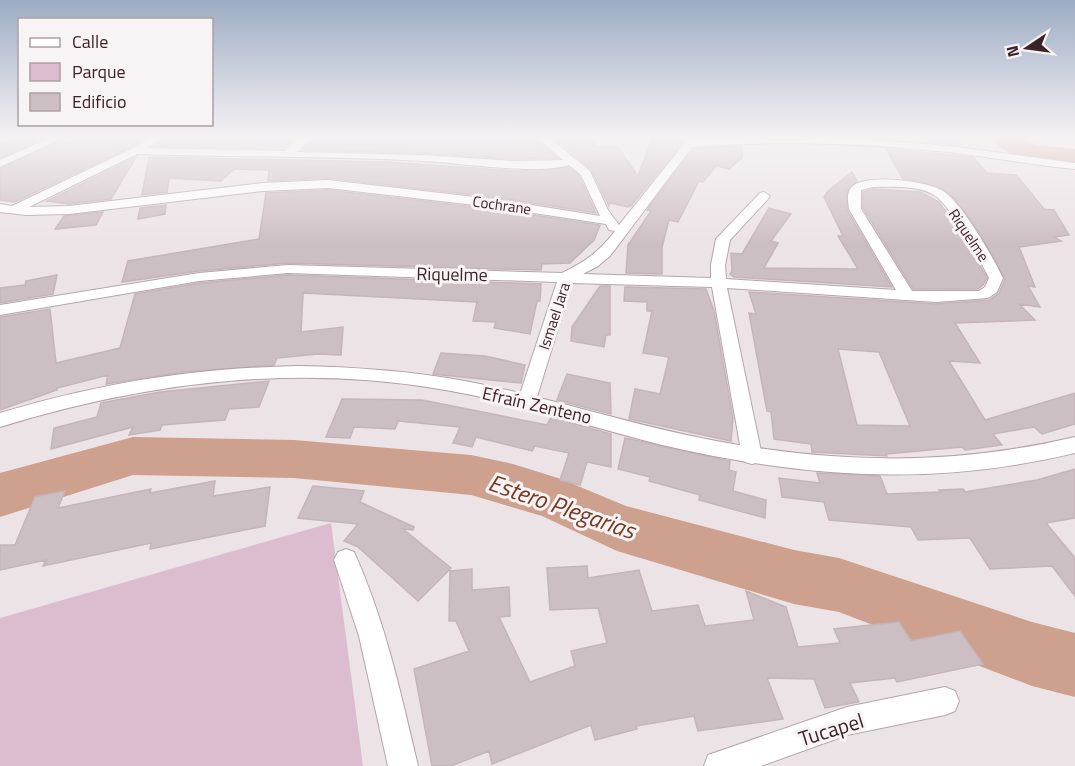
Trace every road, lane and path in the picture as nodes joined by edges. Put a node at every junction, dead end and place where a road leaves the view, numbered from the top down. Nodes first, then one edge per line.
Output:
1 (86, 172) edge
2 (585, 172) edge
3 (666, 172) edge
4 (764, 195) dead end
5 (6, 209) edge
6 (0, 217) edge
7 (609, 221) junction
8 (620, 234) junction
9 (566, 277) junction
10 (719, 283) junction
11 (906, 294) junction
12 (0, 310) edge
13 (527, 400) junction
14 (0, 420) edge
15 (1075, 445) edge
16 (752, 456) junction
17 (346, 560) dead end
18 (945, 701) dead end
19 (404, 766) edge
20 (721, 766) edge

1 - 5 street
2 - 7 street
3 - 8 street, Ismael Jara
4 - 10 street
5 - 6 street
5 - 7 street, Cochrane
7 - 8 street
8 - 9 street, Ismael Jara
9 - 10 street, Riquelme
9 - 12 street, Riquelme
9 - 13 street, Ismael Jara
10 - 11 street, Riquelme
10 - 16 street
11 - 11 street, Riquelme
13 - 14 street, Efraín Zenteno
13 - 16 street, Efraín Zenteno
15 - 16 street, Efraín Zenteno
17 - 19 street
18 - 20 street, Tucapel

